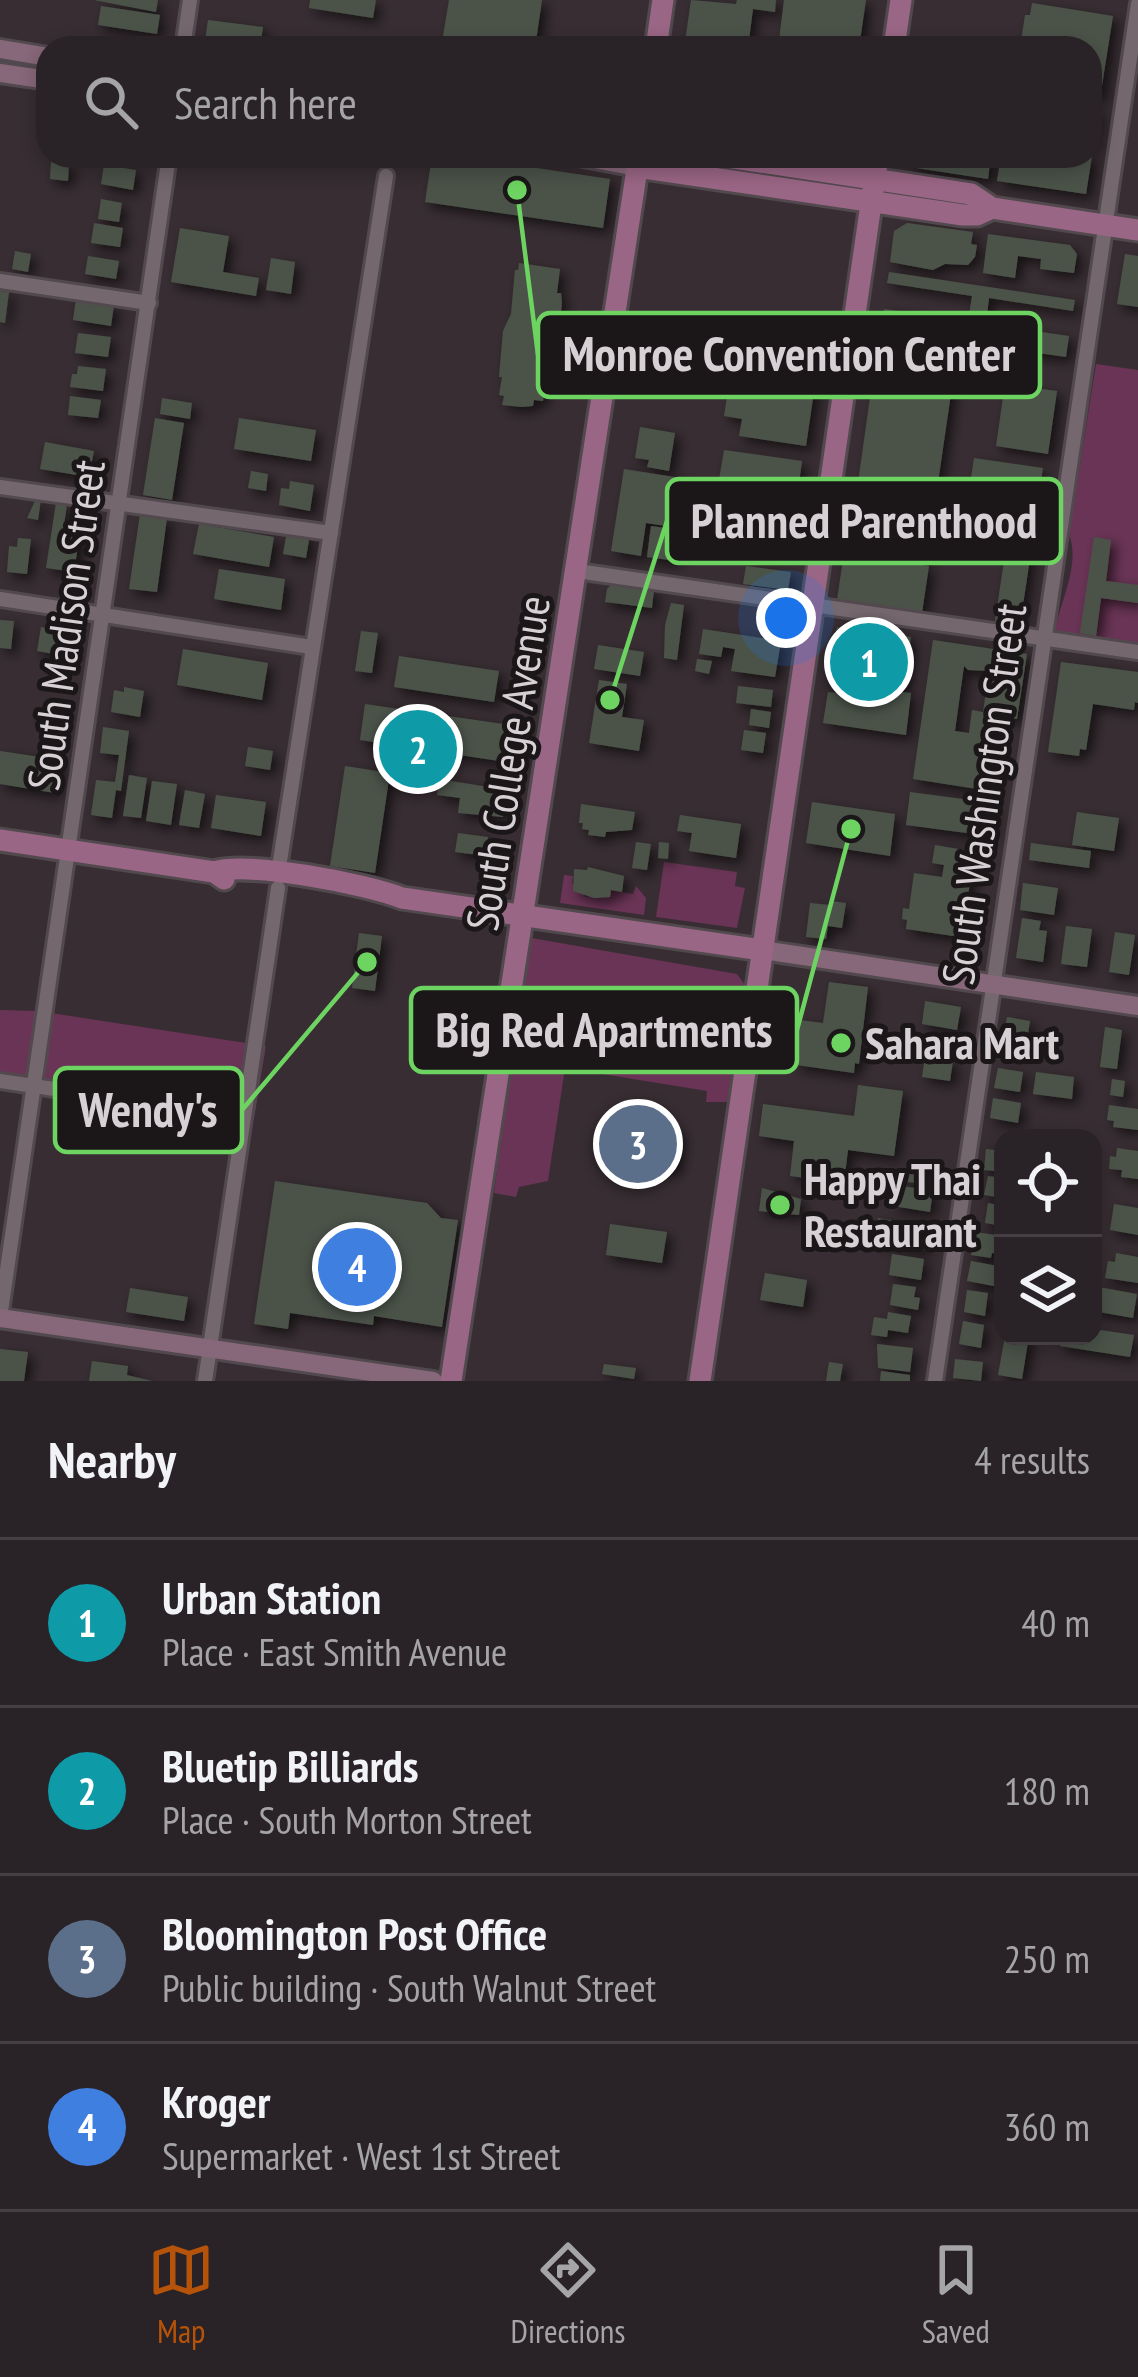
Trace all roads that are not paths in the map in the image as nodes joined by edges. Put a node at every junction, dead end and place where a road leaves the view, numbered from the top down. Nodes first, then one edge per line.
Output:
1 (190, 0) edge
2 (663, 0) edge
3 (901, 0) edge
4 (1138, 4) edge
5 (185, 36) edge
6 (658, 36) edge
7 (896, 36) edge
8 (0, 49) edge
9 (36, 54) edge
10 (0, 73) edge
11 (36, 78) edge
12 (167, 168) edge
13 (637, 168) edge
14 (693, 168) edge
15 (774, 168) edge
16 (877, 168) edge
17 (386, 176) dead end
18 (875, 191) junction
19 (1106, 225) junction
20 (1138, 230) edge
21 (0, 281) edge
22 (149, 303) junction
23 (0, 487) edge
24 (120, 502) junction
25 (331, 533) junction
26 (577, 571) junction
27 (0, 599) edge
28 (813, 605) junction
29 (104, 614) junction
30 (1044, 640) junction
31 (311, 647) junction
32 (1138, 652) edge
33 (0, 840) edge
34 (70, 851) junction
35 (278, 881) junction
36 (525, 915) junction
37 (762, 950) junction
38 (992, 983) junction
39 (1138, 1006) edge
40 (0, 1082) edge
41 (34, 1087) junction
42 (242, 1118) junction
43 (0, 1318) edge
44 (211, 1349) junction
45 (205, 1381) edge
46 (433, 1381) edge
47 (451, 1381) edge
48 (700, 1381) edge
49 (935, 1381) edge

1 - 5 street
2 - 6 main road
3 - 7 main road
4 - 19 street, South Washington Street
8 - 9 street
10 - 11 street
12 - 22 street, South Madison Street
13 - 26 main road, South College Avenue
14 - 18 main road
15 - 18 main road
16 - 18 main road
17 - 25 street
18 - 19 main road
18 - 28 main road
19 - 20 main road
19 - 30 street, South Washington Street
21 - 22 street
22 - 24 street, South Madison Street
23 - 24 street
24 - 25 street
24 - 29 street, South Madison Street
25 - 31 street
26 - 28 street
26 - 36 main road, South College Avenue
27 - 29 street
28 - 30 street
28 - 37 main road
29 - 31 street
29 - 34 street, South Madison Street
30 - 32 street
30 - 38 street, South Washington Street
31 - 35 street
33 - 34 main road
34 - 35 main road
34 - 41 street, South Madison Street
35 - 36 main road
35 - 42 street
36 - 37 main road
36 - 47 main road, South College Avenue
37 - 38 street
37 - 48 main road
38 - 39 street
38 - 49 street, South Washington Street
40 - 41 street
41 - 42 street
41 - 43 street, South Madison Street
42 - 44 street
43 - 44 street
44 - 45 street
44 - 46 street

